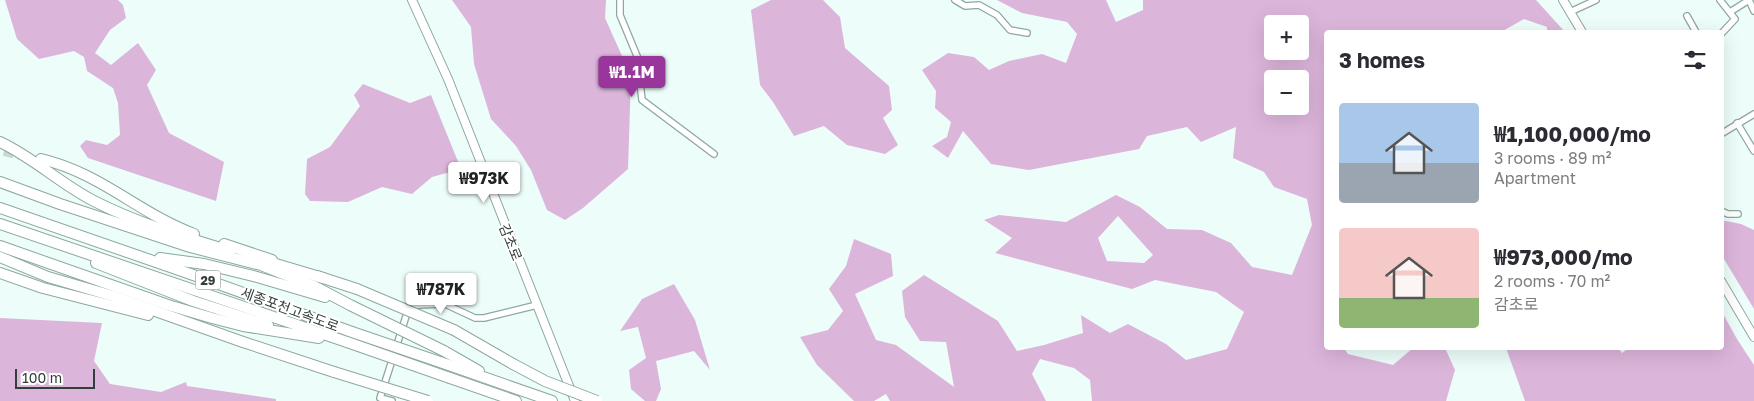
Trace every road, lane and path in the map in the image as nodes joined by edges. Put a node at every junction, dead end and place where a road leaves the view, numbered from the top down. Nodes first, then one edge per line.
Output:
1 (412, 0) edge
2 (620, 0) edge
3 (955, 0) edge
4 (1563, 0) edge
5 (1596, 0) edge
6 (1720, 0) edge
7 (1749, 0) edge
8 (1754, 11) edge
9 (1570, 12) junction
10 (1730, 12) junction
11 (1686, 16) dead end
12 (1581, 30) edge
13 (1695, 30) edge
14 (1724, 31) edge
15 (1027, 33) dead end
16 (1754, 114) edge
17 (1737, 123) junction
18 (1724, 131) edge
19 (1, 148) edge
20 (1754, 151) edge
21 (714, 154) dead end
22 (41, 159) dead end
23 (0, 182) edge
24 (0, 208) edge
25 (1724, 212) edge
26 (1738, 214) dead end
27 (1, 224) edge
28 (0, 246) edge
29 (138, 255) junction
30 (0, 256) edge
31 (0, 273) edge
32 (323, 278) junction
33 (1724, 285) edge
34 (350, 305) junction
35 (537, 305) junction
36 (300, 335) junction
37 (1754, 337) edge
38 (347, 342) junction
39 (334, 372) junction
40 (504, 385) junction
41 (379, 399) edge
42 (392, 401) edge
43 (428, 401) edge
44 (516, 401) edge
45 (552, 401) edge
46 (575, 401) edge
47 (597, 401) edge

1 - 35 main road, 감초로
2 - 21 street
3 - 15 street
4 - 9 main road
5 - 9 street
6 - 10 street
7 - 8 street
7 - 10 street
9 - 12 main road
10 - 14 street
11 - 13 street
16 - 17 street
17 - 18 street
17 - 20 street
19 - 32 highway
22 - 32 highway
23 - 34 highway
24 - 29 highway, 세종포천고속도로 / 29
25 - 26 street
27 - 36 highway
27 - 38 highway, 세종포천고속도로 / 29
28 - 36 highway
29 - 34 highway
29 - 40 highway, 세종포천고속도로 / 29, bridge
30 - 39 highway
31 - 39 highway
32 - 47 highway, bridge
33 - 37 main road
34 - 40 highway, bridge
35 - 41 street
35 - 46 main road, 감초로
36 - 38 highway
38 - 44 highway, 세종포천고속도로 / 29, bridge
39 - 43 highway, bridge
40 - 45 highway, 세종포천고속도로 / 29
41 - 42 street

